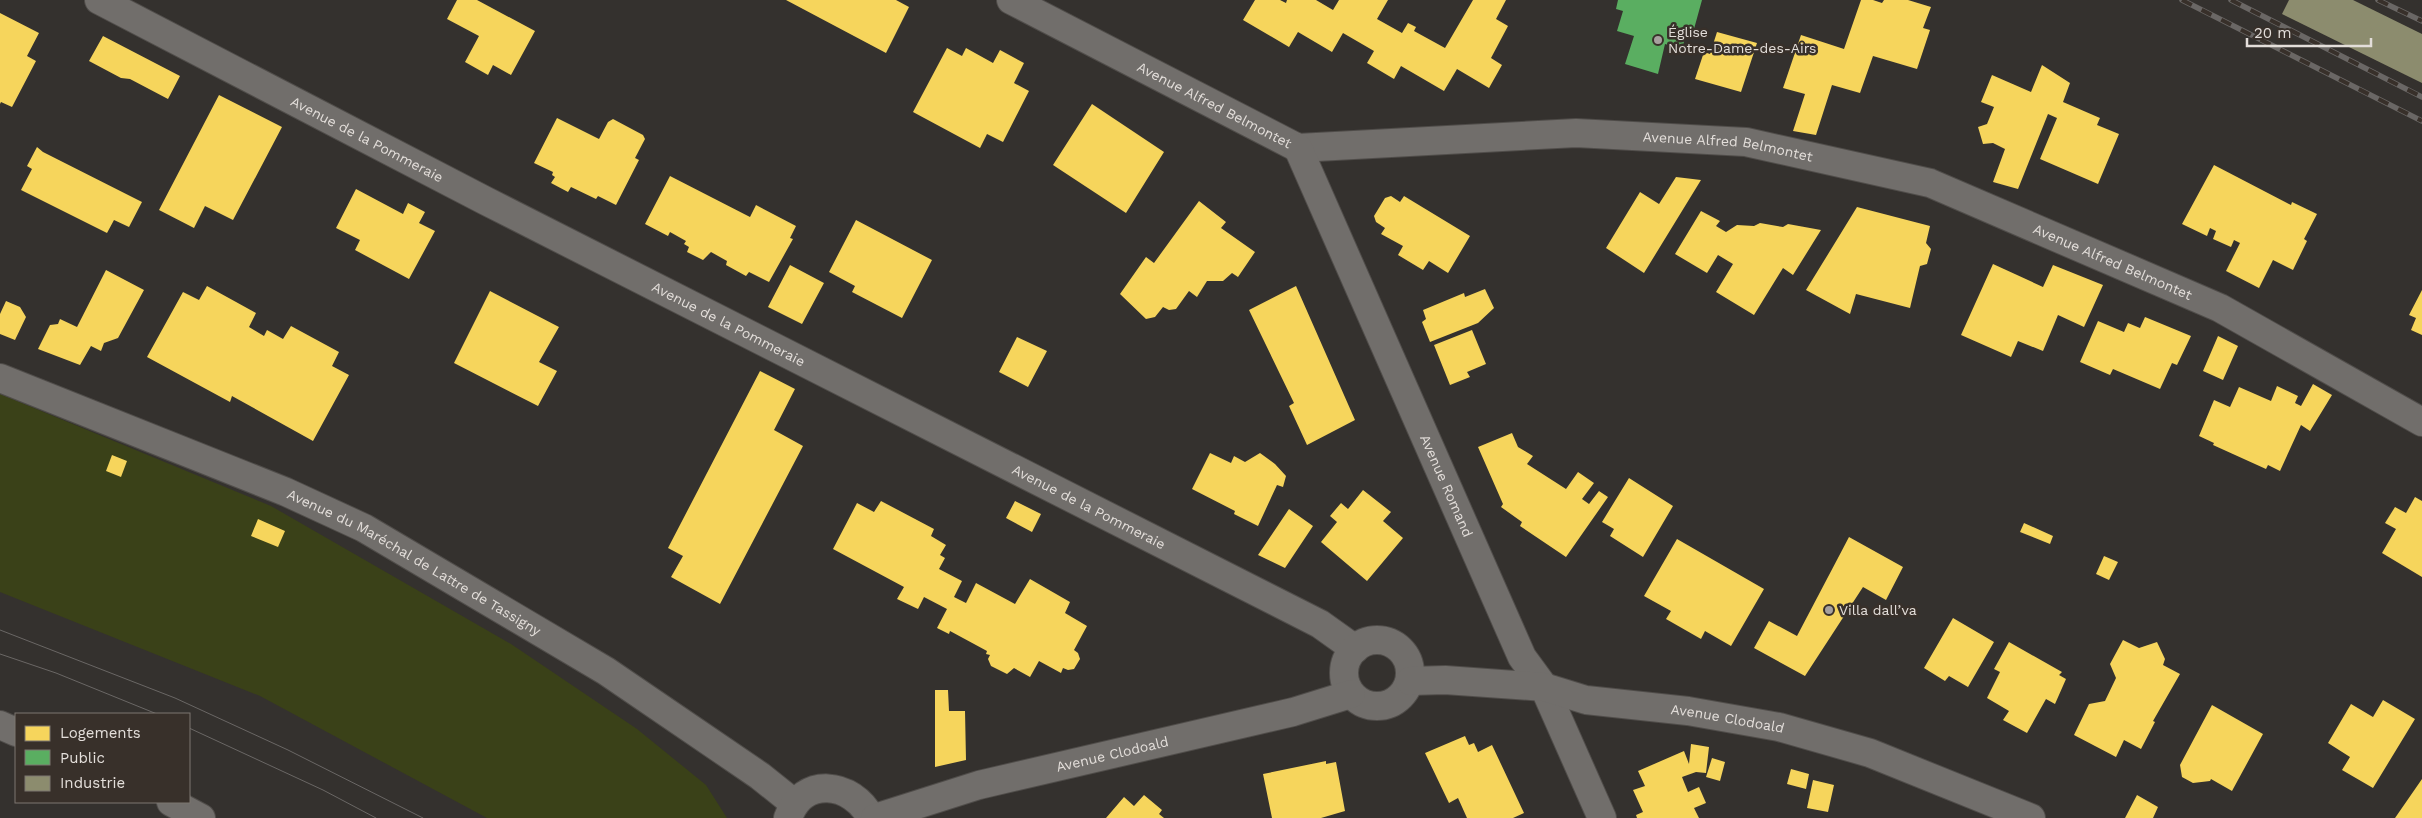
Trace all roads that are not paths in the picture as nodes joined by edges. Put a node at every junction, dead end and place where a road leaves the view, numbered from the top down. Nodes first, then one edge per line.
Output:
1 (100, 0) edge
2 (1011, 0) edge
3 (1298, 148) junction
4 (0, 378) edge
5 (2422, 422) edge
6 (1355, 649) junction
7 (1410, 681) junction
8 (1544, 687) junction
9 (1351, 694) junction
10 (0, 725) edge
11 (15, 732) edge
12 (173, 803) edge
13 (792, 811) edge
14 (201, 818) edge
15 (871, 818) edge
16 (875, 818) edge
17 (1602, 818) edge
18 (2031, 818) edge

1 - 6 street, Avenue de la Pommeraie
2 - 3 street, Avenue Alfred Belmontet
3 - 5 street, Avenue Alfred Belmontet
3 - 8 street, Avenue Romand
4 - 13 street, Avenue du Maréchal de Lattre de Tassigny
6 - 7 street
6 - 9 street
7 - 8 street, Avenue Clodoald
7 - 9 street
8 - 17 street, Avenue Romand
8 - 18 street, Avenue Clodoald
9 - 16 street, Avenue Clodoald
10 - 11 street
12 - 14 street
13 - 15 street

